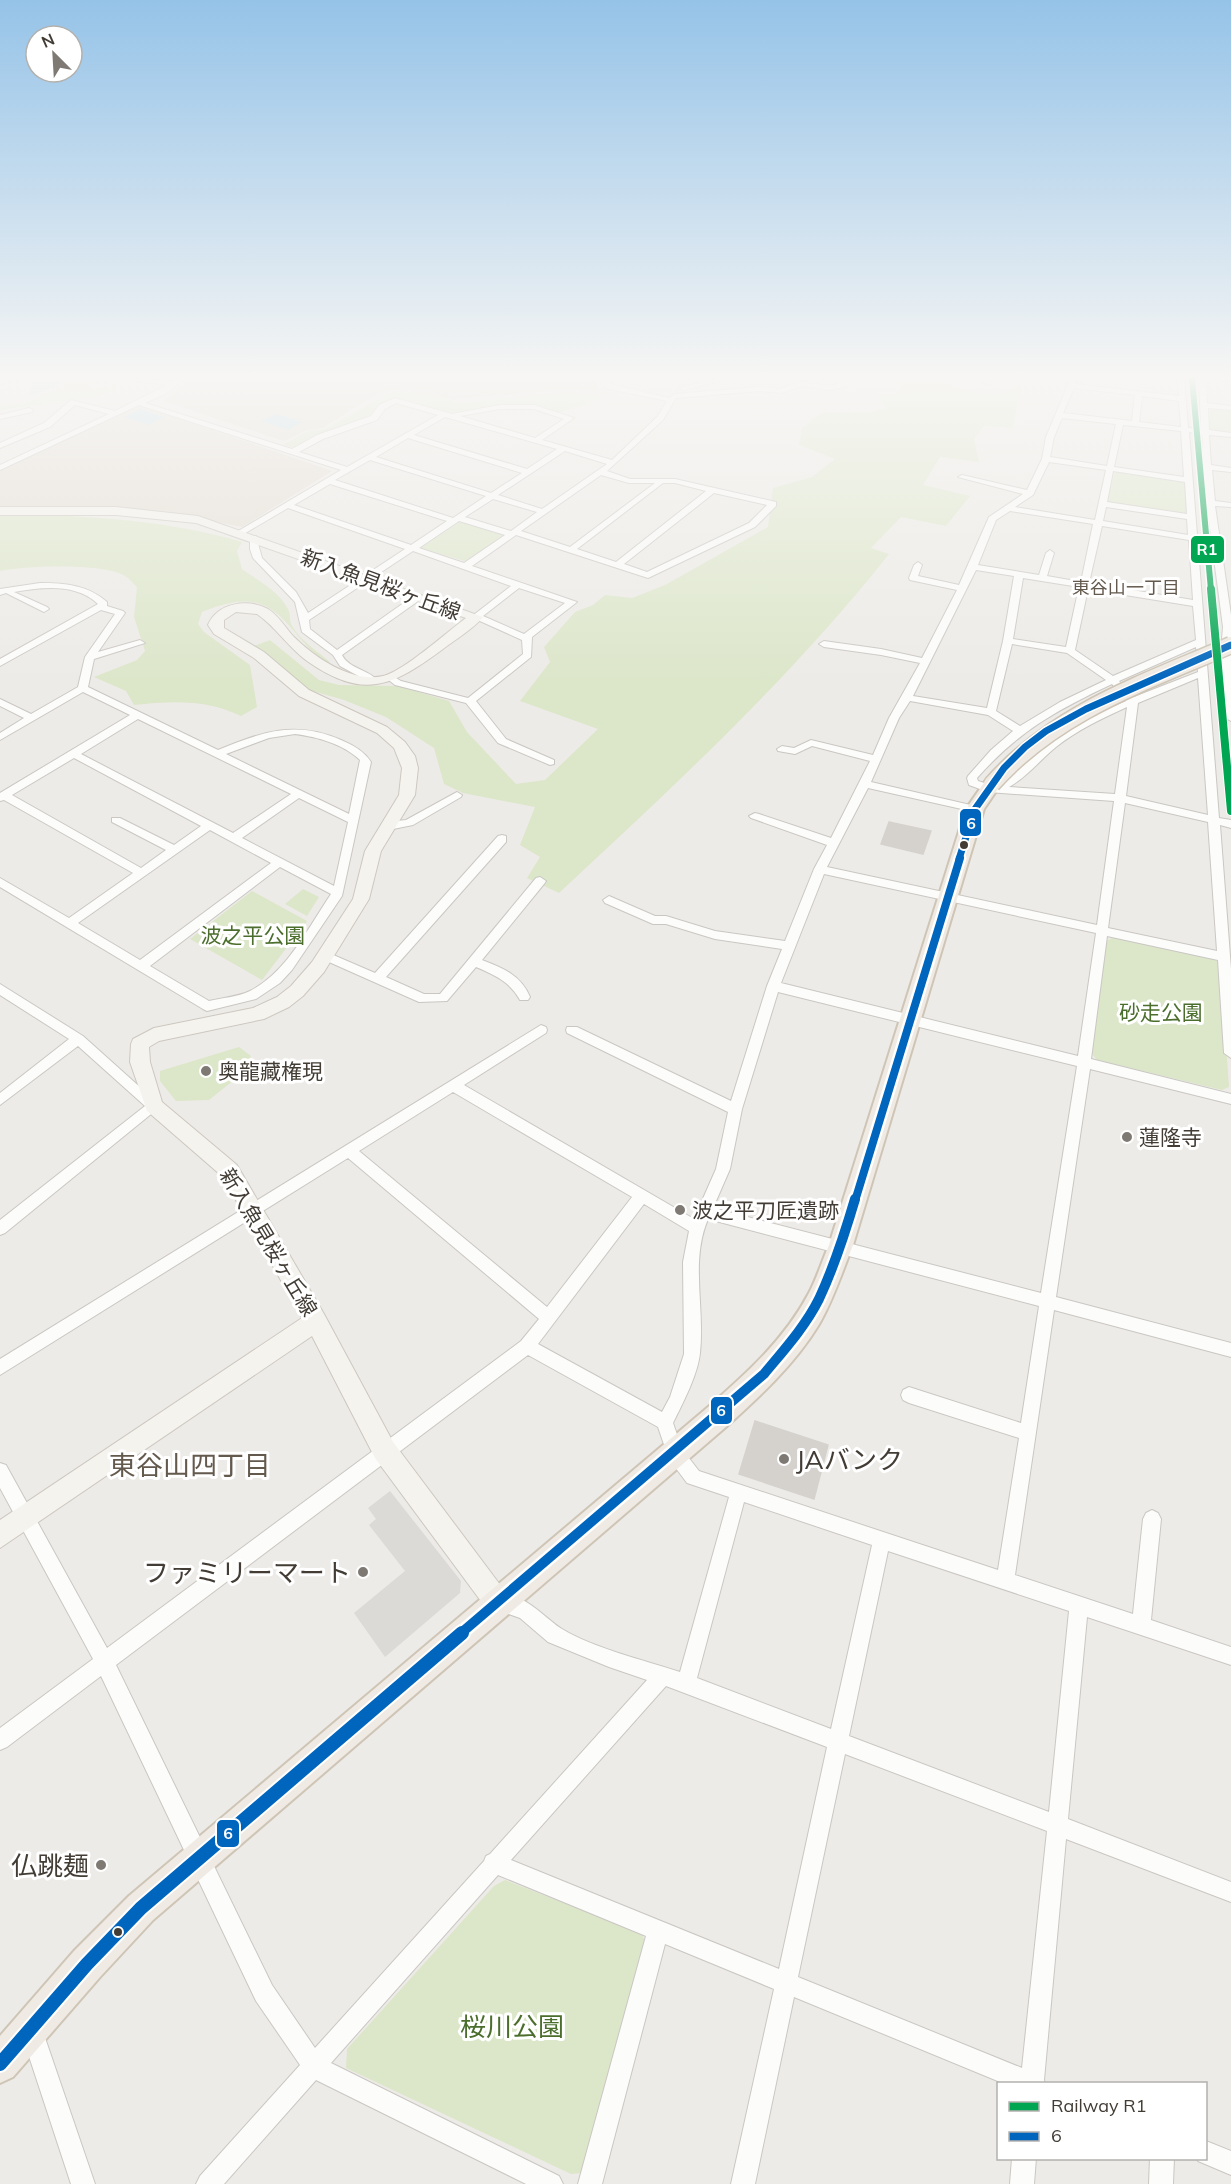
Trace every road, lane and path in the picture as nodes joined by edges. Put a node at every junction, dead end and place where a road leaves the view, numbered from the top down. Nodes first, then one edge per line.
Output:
1 (329, 480) joint
2 (443, 480) edge
3 (516, 480) edge
4 (590, 480) edge
5 (625, 480) edge
6 (974, 480) edge
7 (1036, 480) edge
8 (1108, 480) edge
9 (1189, 480) edge
10 (1209, 480) edge
11 (660, 481) junction
12 (711, 491) junction
13 (1030, 493) junction
14 (492, 495) junction
15 (1212, 503) junction
16 (1103, 504) junction
17 (287, 505) junction
18 (1231, 505) edge
19 (1008, 508) junction
20 (0, 511) edge
21 (544, 512) junction
22 (1192, 517) junction
23 (457, 519) junction
24 (1099, 523) junction
25 (239, 533) junction
26 (513, 533) junction
27 (1193, 537) junction
28 (253, 538) junction
29 (414, 548) junction
30 (572, 550) junction
31 (1050, 553) dead end
32 (918, 564) dead end
33 (618, 565) junction
34 (466, 566) junction
35 (973, 567) junction
36 (1019, 575) junction
37 (366, 578) junction
38 (1042, 578) junction
39 (518, 585) junction
40 (1084, 585) junction
41 (963, 589) junction
42 (5, 593) edge
43 (418, 597) junction
44 (0, 598) edge
45 (1199, 604) junction
46 (102, 607) junction
47 (44, 609) dead end
48 (476, 617) junction
49 (304, 619) junction
50 (1229, 627) edge
51 (528, 638) junction
52 (1008, 641) junction
53 (1200, 642) junction
54 (140, 643) dead end
55 (824, 644) dead end
56 (1231, 645) edge
57 (1070, 651) junction
58 (337, 654) junction
59 (90, 657) junction
60 (1228, 661) edge
61 (926, 662) junction
62 (0, 663) edge
63 (1203, 673) junction
64 (1229, 676) edge
65 (382, 680) junction
66 (1115, 682) junction
67 (83, 688) junction
68 (907, 698) junction
69 (470, 701) junction
70 (0, 702) edge
71 (1133, 703) junction
72 (1230, 706) edge
73 (991, 712) junction
74 (138, 715) junction
75 (31, 718) junction
76 (1231, 718) edge
77 (1020, 731) junction
78 (0, 736) edge
79 (782, 749) dead end
80 (74, 754) junction
81 (218, 754) junction
82 (876, 759) junction
83 (550, 762) dead end
84 (865, 784) junction
85 (298, 794) junction
86 (985, 794) junction
87 (457, 795) dead end
88 (2, 797) edge
89 (1119, 798) junction
90 (755, 816) dead end
91 (116, 820) dead end
92 (1215, 820) junction
93 (354, 821) junction
94 (1231, 824) edge
95 (210, 825) junction
96 (388, 826) junction
97 (234, 838) junction
98 (502, 839) dead end
99 (834, 843) junction
100 (174, 850) junction
101 (280, 862) junction
102 (820, 869) junction
103 (142, 873) junction
104 (540, 881) dead end
105 (0, 882) edge
106 (14, 890) junction
107 (338, 893) junction
108 (948, 897) junction
109 (0, 899) edge
110 (609, 900) dead end
111 (69, 924) junction
112 (1102, 931) junction
113 (789, 946) junction
114 (324, 955) junction
115 (1224, 957) junction
116 (473, 961) junction
117 (141, 966) junction
118 (377, 979) junction
119 (773, 986) junction
120 (0, 989) edge
121 (524, 997) dead end
122 (210, 1015) junction
123 (910, 1020) junction
124 (541, 1030) dead end
125 (572, 1030) dead end
126 (78, 1039) junction
127 (1231, 1053) edge
128 (1084, 1063) junction
129 (453, 1085) junction
130 (1231, 1099) edge
131 (0, 1100) edge
132 (154, 1106) junction
133 (735, 1109) junction
134 (349, 1150) junction
135 (642, 1195) junction
136 (253, 1210) junction
137 (703, 1210) junction
138 (0, 1228) edge
139 (697, 1228) junction
140 (841, 1245) junction
141 (1049, 1302) junction
142 (548, 1317) junction
143 (316, 1321) junction
144 (527, 1346) junction
145 (1231, 1350) edge
146 (0, 1368) edge
147 (909, 1395) dead end
148 (665, 1422) junction
149 (1028, 1433) junction
150 (384, 1450) junction
151 (675, 1452) junction
152 (0, 1471) edge
153 (739, 1491) junction
154 (25, 1518) junction
155 (1152, 1518) dead end
156 (0, 1535) edge
157 (882, 1539) junction
158 (1005, 1581) junction
159 (498, 1603) junction
160 (1079, 1605) junction
161 (1141, 1626) junction
162 (1231, 1656) edge
163 (104, 1661) junction
164 (662, 1677) junction
165 (686, 1683) junction
166 (0, 1740) edge
167 (837, 1742) junction
168 (1058, 1826) junction
169 (198, 1858) junction
170 (493, 1863) junction
171 (1231, 1892) edge
172 (658, 1930) junction
173 (787, 1984) junction
174 (31, 2028) junction
175 (0, 2064) edge
176 (315, 2067) junction
177 (1030, 2082) edge
178 (1032, 2082) edge
179 (1207, 2153) edge
180 (1024, 2160) edge
181 (1162, 2160) edge
182 (1231, 2163) edge
183 (218, 2180) edge
184 (82, 2184) edge
185 (551, 2184) edge
186 (590, 2184) edge
187 (743, 2184) edge
188 (1022, 2184) edge
189 (1161, 2184) edge

1 - 17 street
1 - 23 street
2 - 14 street
3 - 14 street
4 - 21 street
5 - 11 street
6 - 13 street
7 - 13 street
8 - 16 street
9 - 22 street
10 - 15 street
11 - 12 street
11 - 30 street
12 - 33 street
12 - 33 street
13 - 19 street
14 - 21 street
14 - 23 street
15 - 18 street
15 - 50 street
16 - 22 street
16 - 24 street
17 - 25 street
17 - 29 street
19 - 24 street
19 - 35 street
20 - 25 street, 新入魚見桜ヶ丘線
21 - 26 street
22 - 27 street
23 - 26 street
23 - 29 street
24 - 27 street
24 - 40 street
25 - 28 street, 新入魚見桜ヶ丘線
26 - 30 street
26 - 34 street
27 - 45 street
28 - 37 street, 新入魚見桜ヶ丘線
28 - 49 street
29 - 34 street
29 - 37 street
30 - 33 street
31 - 38 street
32 - 41 street
34 - 39 street
35 - 36 street
35 - 41 street
36 - 38 street
36 - 52 street
37 - 43 street, 新入魚見桜ヶ丘線
37 - 49 street
38 - 40 street
39 - 48 street
39 - 51 street
40 - 45 street
40 - 57 street
41 - 61 street
42 - 44 street
42 - 46 street
42 - 47 street
43 - 48 street, 新入魚見桜ヶ丘線
43 - 58 street
45 - 53 street
46 - 59 street
46 - 62 street
48 - 51 street
48 - 65 street, 新入魚見桜ヶ丘線
49 - 58 street
50 - 60 street
51 - 69 street
52 - 57 street
52 - 73 street
53 - 63 street
53 - 66 street
54 - 59 street
55 - 61 street
56 - 86 main road, bridge
57 - 66 street
58 - 65 street
59 - 67 street
60 - 64 street
61 - 68 street
63 - 71 street
63 - 92 street
64 - 72 street
65 - 69 street
65 - 96 street
66 - 71 street
66 - 77 street
67 - 74 street
67 - 75 street
68 - 73 street
68 - 82 street
69 - 83 street
70 - 75 street
71 - 86 street
71 - 89 street
72 - 76 street
73 - 77 street
74 - 80 street
74 - 81 street
75 - 78 street
77 - 86 street
79 - 82 street
80 - 88 street
80 - 95 street
81 - 85 street
81 - 93 street
82 - 84 street
84 - 86 street
84 - 99 street
85 - 93 street
85 - 97 street
86 - 89 street
86 - 108 main road
87 - 96 street
88 - 103 street
89 - 92 street
89 - 112 street
90 - 99 street
91 - 100 street
92 - 94 street
92 - 115 street
93 - 107 street
95 - 97 street
95 - 100 street
96 - 114 street
97 - 101 street
98 - 118 street
99 - 102 street
100 - 103 street
101 - 107 street
101 - 117 street
102 - 108 street
102 - 113 street
103 - 111 street
104 - 116 street
105 - 106 street
106 - 109 street
106 - 111 street
107 - 122 street
108 - 112 street
108 - 123 main road
110 - 113 street
111 - 117 street
112 - 115 street
112 - 128 street
113 - 119 street
114 - 118 street
114 - 122 street
115 - 127 street
116 - 118 street
116 - 121 street
117 - 122 street
119 - 123 street
119 - 133 street
120 - 126 street
122 - 132 street
123 - 128 street
123 - 140 main road
124 - 129 street
125 - 133 street
126 - 131 street
126 - 132 street
128 - 130 street
128 - 141 street
129 - 134 street
129 - 135 street
132 - 136 street, 新入魚見桜ヶ丘線
132 - 138 street
133 - 137 street
134 - 136 street
134 - 142 street
135 - 139 street
135 - 142 street
136 - 143 street, 新入魚見桜ヶ丘線
136 - 146 street
137 - 139 street
137 - 140 street
139 - 148 street
140 - 141 street
140 - 151 main road
141 - 145 street
141 - 149 street
142 - 144 street
143 - 150 street, 新入魚見桜ヶ丘線
143 - 154 street
144 - 148 street
144 - 150 street
147 - 149 street
148 - 151 street
149 - 158 street
150 - 159 street, 新入魚見桜ヶ丘線
150 - 163 street
151 - 153 street
151 - 159 main road
152 - 154 street
153 - 157 street
153 - 165 street
154 - 156 street
154 - 163 street
155 - 161 street
157 - 158 street
157 - 167 street
158 - 160 street
159 - 164 street
159 - 169 main road
160 - 161 street
160 - 168 street
161 - 162 street
163 - 166 street
163 - 169 street
164 - 165 street
164 - 170 street
165 - 167 street
167 - 168 street
167 - 173 street
168 - 171 street
168 - 178 street
169 - 174 main road
169 - 176 street
170 - 172 street
170 - 176 street
172 - 173 street
172 - 186 street
173 - 177 street
173 - 187 street
174 - 175 main road
174 - 184 street
176 - 183 street
176 - 185 street
179 - 182 street
180 - 188 street
181 - 189 street

